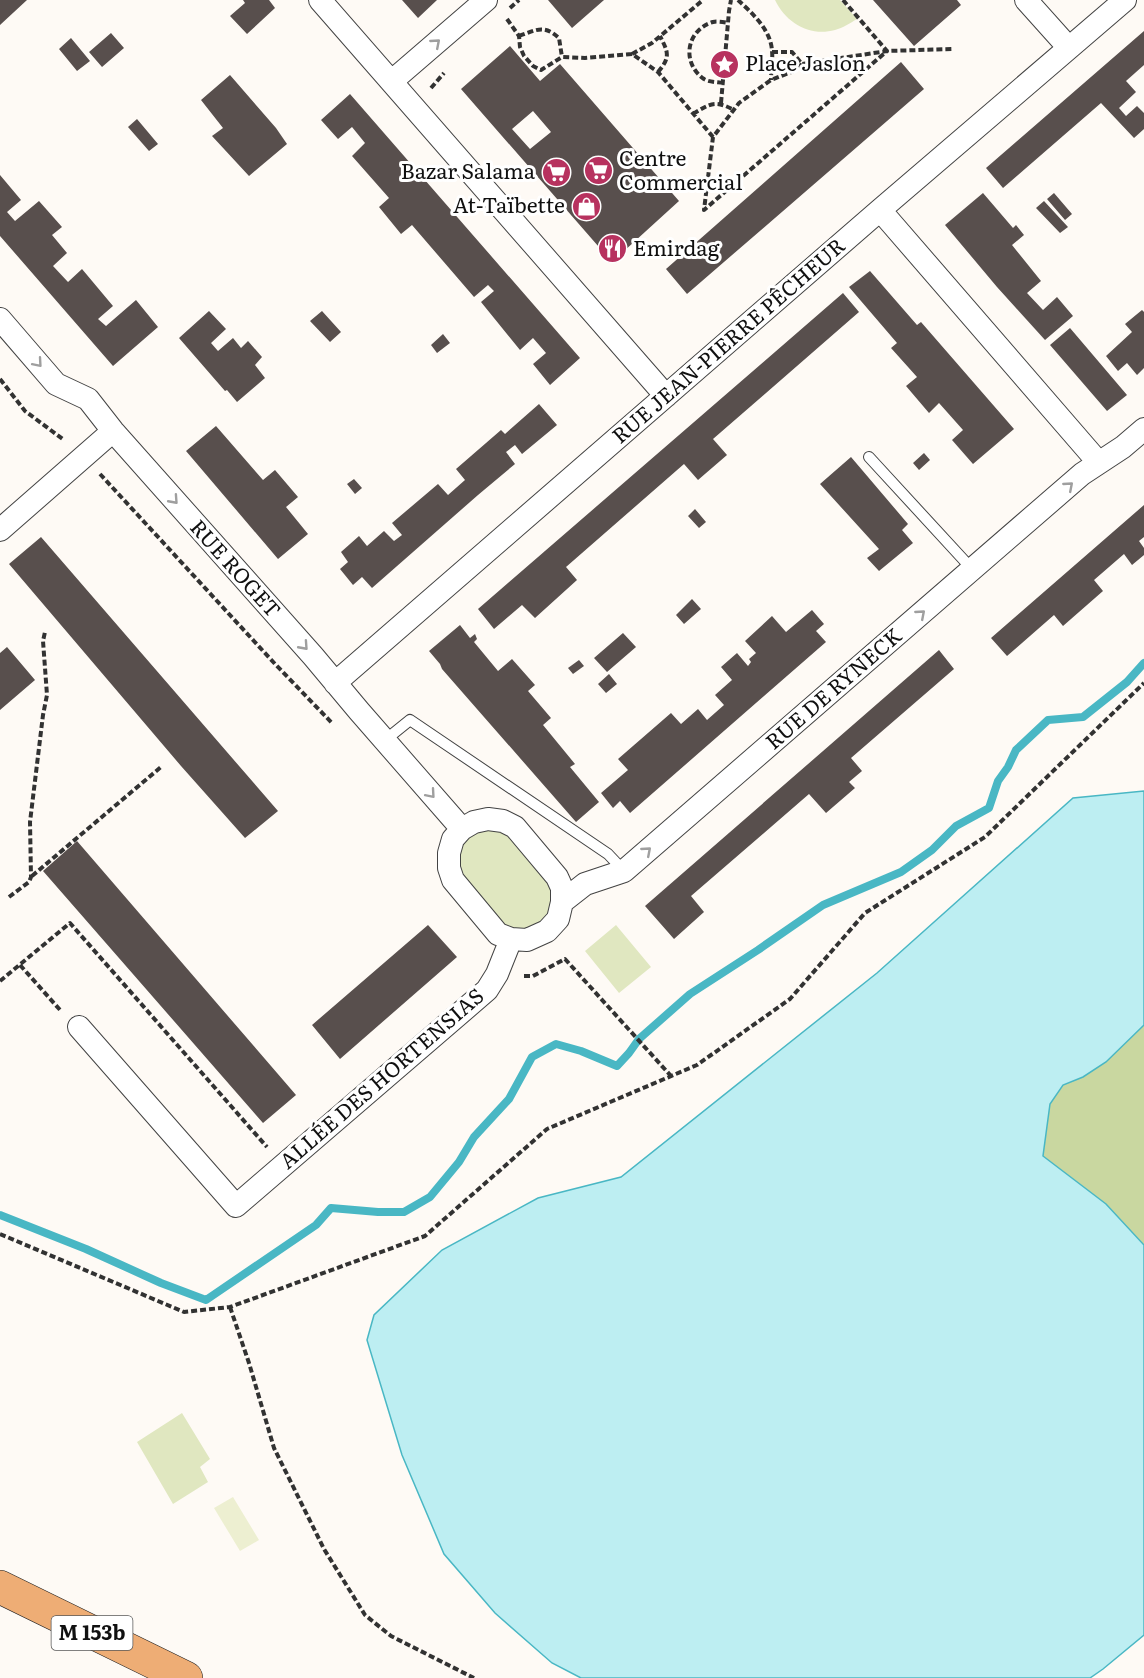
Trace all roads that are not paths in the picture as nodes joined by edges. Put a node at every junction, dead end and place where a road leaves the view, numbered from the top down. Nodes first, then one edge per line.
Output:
1 (320, 0) edge
2 (486, 0) edge
3 (1026, 0) edge
4 (1125, 0) edge
5 (1069, 48) junction
6 (392, 81) junction
7 (880, 210) junction
8 (0, 319) edge
9 (666, 396) junction
10 (1144, 429) edge
11 (113, 431) junction
12 (869, 457) dead end
13 (1099, 463) junction
14 (0, 530) edge
15 (972, 569) junction
16 (335, 683) junction
17 (384, 741) junction
18 (462, 829) junction
19 (624, 871) junction
20 (562, 902) junction
21 (511, 939) junction
22 (79, 1028) road end
23 (0, 1587) edge
24 (186, 1678) edge

1 - 6 street
6 -> 2 street
3 - 5 street
4 - 5 street, RUE JEAN-PIERRE PÊCHEUR
5 - 7 street, RUE JEAN-PIERRE PÊCHEUR
6 - 9 street
7 - 9 street, RUE JEAN-PIERRE PÊCHEUR
7 - 13 street
8 -> 11 street, RUE ROGET
9 - 16 street, RUE JEAN-PIERRE PÊCHEUR
10 - 13 street, RUE DE RYNECK
11 - 14 street
11 -> 16 street, RUE ROGET
12 - 15 lane
15 -> 13 street, RUE DE RYNECK
19 -> 15 street, RUE DE RYNECK
16 - 17 street, RUE ROGET
17 -> 18 street, RUE ROGET
17 - 19 lane
18 - 20 street
18 - 21 street
19 - 20 street, RUE DE RYNECK
20 - 21 street
21 - 22 street, ALLÉE DES HORTENSIAS
23 - 24 main road, M 153b

